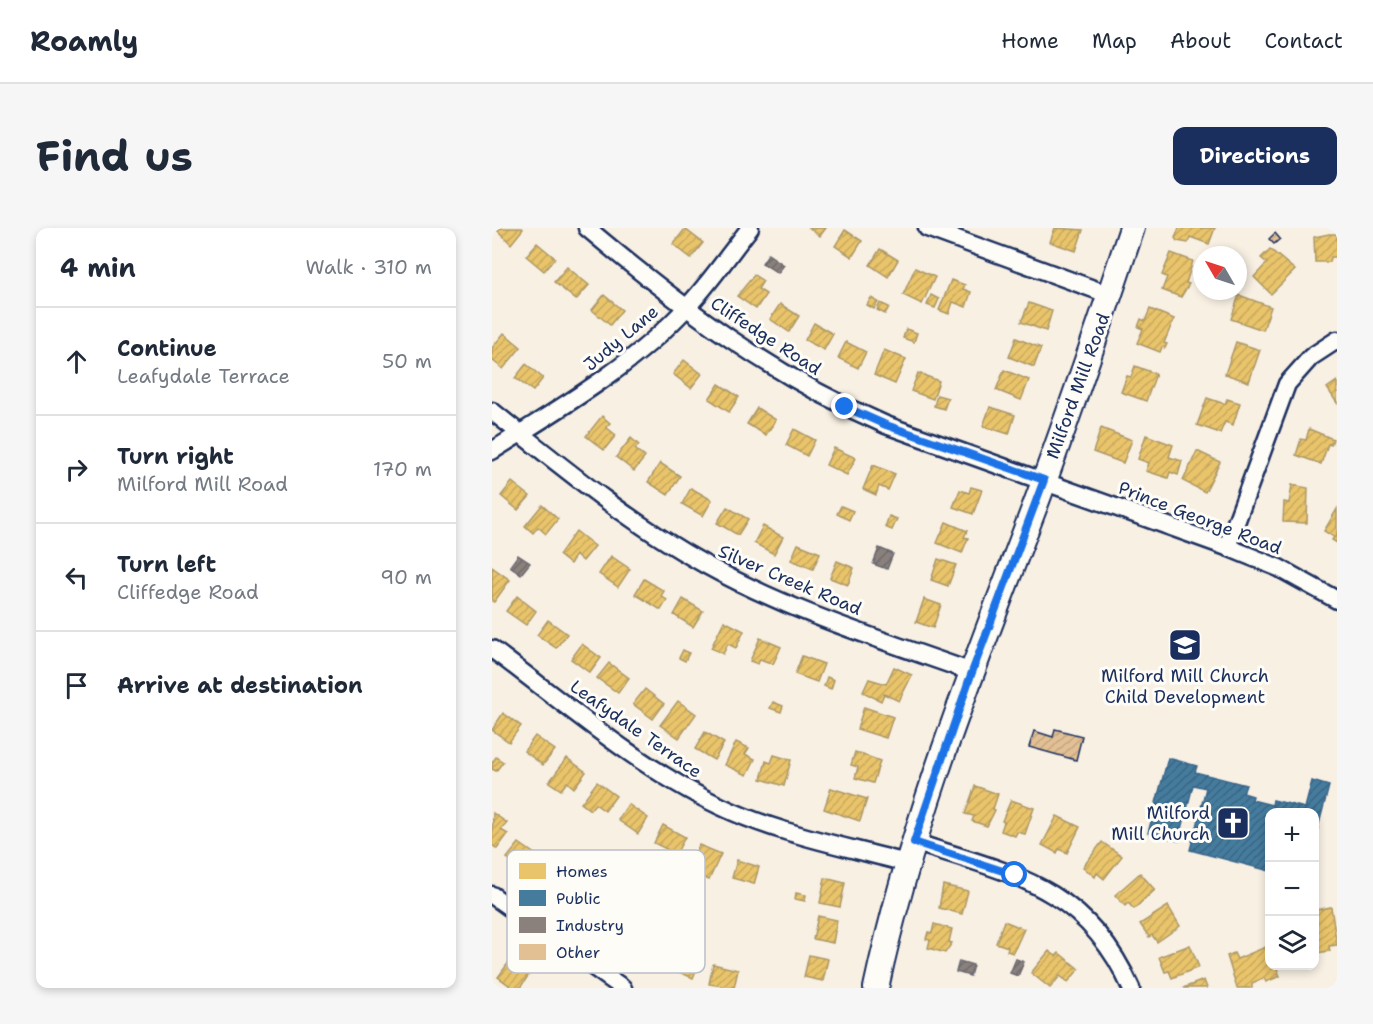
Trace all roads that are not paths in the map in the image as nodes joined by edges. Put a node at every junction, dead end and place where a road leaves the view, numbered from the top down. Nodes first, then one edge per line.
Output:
1 (587, 228) edge
2 (750, 228) edge
3 (927, 228) edge
4 (1132, 228) edge
5 (1110, 295) junction
6 (687, 307) junction
7 (1337, 340) edge
8 (492, 411) edge
9 (520, 434) junction
10 (492, 451) edge
11 (1044, 480) junction
12 (1227, 547) junction
13 (1337, 600) edge
14 (492, 649) edge
15 (972, 672) junction
16 (910, 853) junction
17 (492, 895) edge
18 (507, 906) edge
19 (601, 973) edge
20 (622, 988) edge
21 (876, 988) edge
22 (1131, 988) edge

1 - 6 street, Cliffedge Road
2 - 6 street, Judy Lane
3 - 5 street
4 - 5 main road, Milford Mill Road
5 - 11 main road, Milford Mill Road
6 - 9 street, Judy Lane
6 - 11 street, Cliffedge Road
7 - 12 street
8 - 9 street, Silver Creek Road
9 - 10 street, Judy Lane
9 - 15 street, Silver Creek Road
11 - 12 street, Prince George Road
11 - 15 main road, Milford Mill Road
12 - 13 street, Prince George Road
14 - 16 street, Leafydale Terrace
15 - 16 main road, Milford Mill Road
16 - 21 main road, Milford Mill Road
16 - 22 street, Leafydale Terrace
17 - 18 street
19 - 20 street

